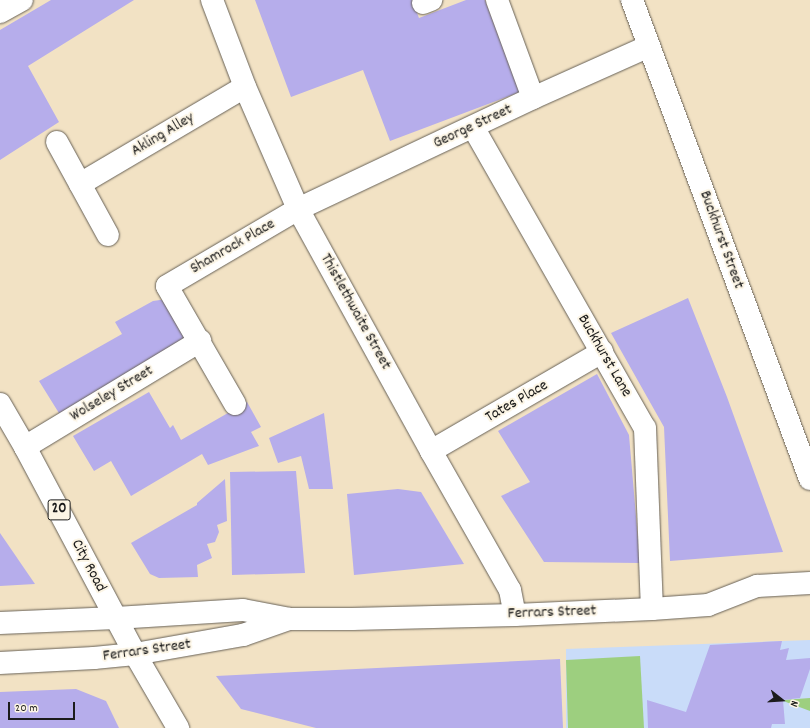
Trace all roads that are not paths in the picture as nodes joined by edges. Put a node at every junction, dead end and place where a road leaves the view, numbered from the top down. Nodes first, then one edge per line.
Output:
1 (22, 0) edge
2 (212, 0) edge
3 (497, 0) edge
4 (632, 0) edge
5 (0, 12) edge
6 (649, 46) junction
7 (245, 87) junction
8 (533, 98) junction
9 (473, 128) junction
10 (57, 142) dead end
11 (80, 184) junction
12 (298, 209) junction
13 (108, 235) dead end
14 (200, 341) junction
15 (602, 352) junction
16 (0, 404) edge
17 (235, 404) dead end
18 (803, 442) edge
19 (25, 447) junction
20 (431, 451) junction
21 (810, 479) edge
22 (810, 583) edge
23 (652, 609) junction
24 (515, 615) junction
25 (116, 618) junction
26 (290, 619) junction
27 (0, 623) edge
28 (135, 654) junction
29 (0, 663) edge
30 (178, 728) edge

1 - 5 street
2 - 7 street, Thistlethwaite Street
3 - 8 street
4 - 6 street, Buckhurst Street
6 - 8 street, George Street
6 - 18 street, Buckhurst Street
7 - 11 street, Akling Alley
7 - 12 street, Thistlethwaite Street
8 - 9 street, George Street
9 - 12 street, George Street
9 - 15 street, Buckhurst Lane
10 - 11 street
11 - 13 street
12 - 14 street, Shamrock Place
12 - 20 street, Thistlethwaite Street
14 - 17 street
14 - 19 street, Wolseley Street
15 - 20 street, Tates Place
15 - 23 street, Buckhurst Lane
16 - 19 street, City Road / 20
18 - 21 street, Buckhurst Street
19 - 25 street, City Road / 20
20 - 24 street, Thistlethwaite Street
22 - 23 street, Ferrars Street
23 - 24 street, Ferrars Street
24 - 26 street, Ferrars Street
25 - 26 street, Ferrars Street
25 - 27 street, Ferrars Street
25 - 28 street, City Road / 20
26 - 28 street, Ferrars Street
28 - 29 street, Ferrars Street
28 - 30 street, City Road / 20

